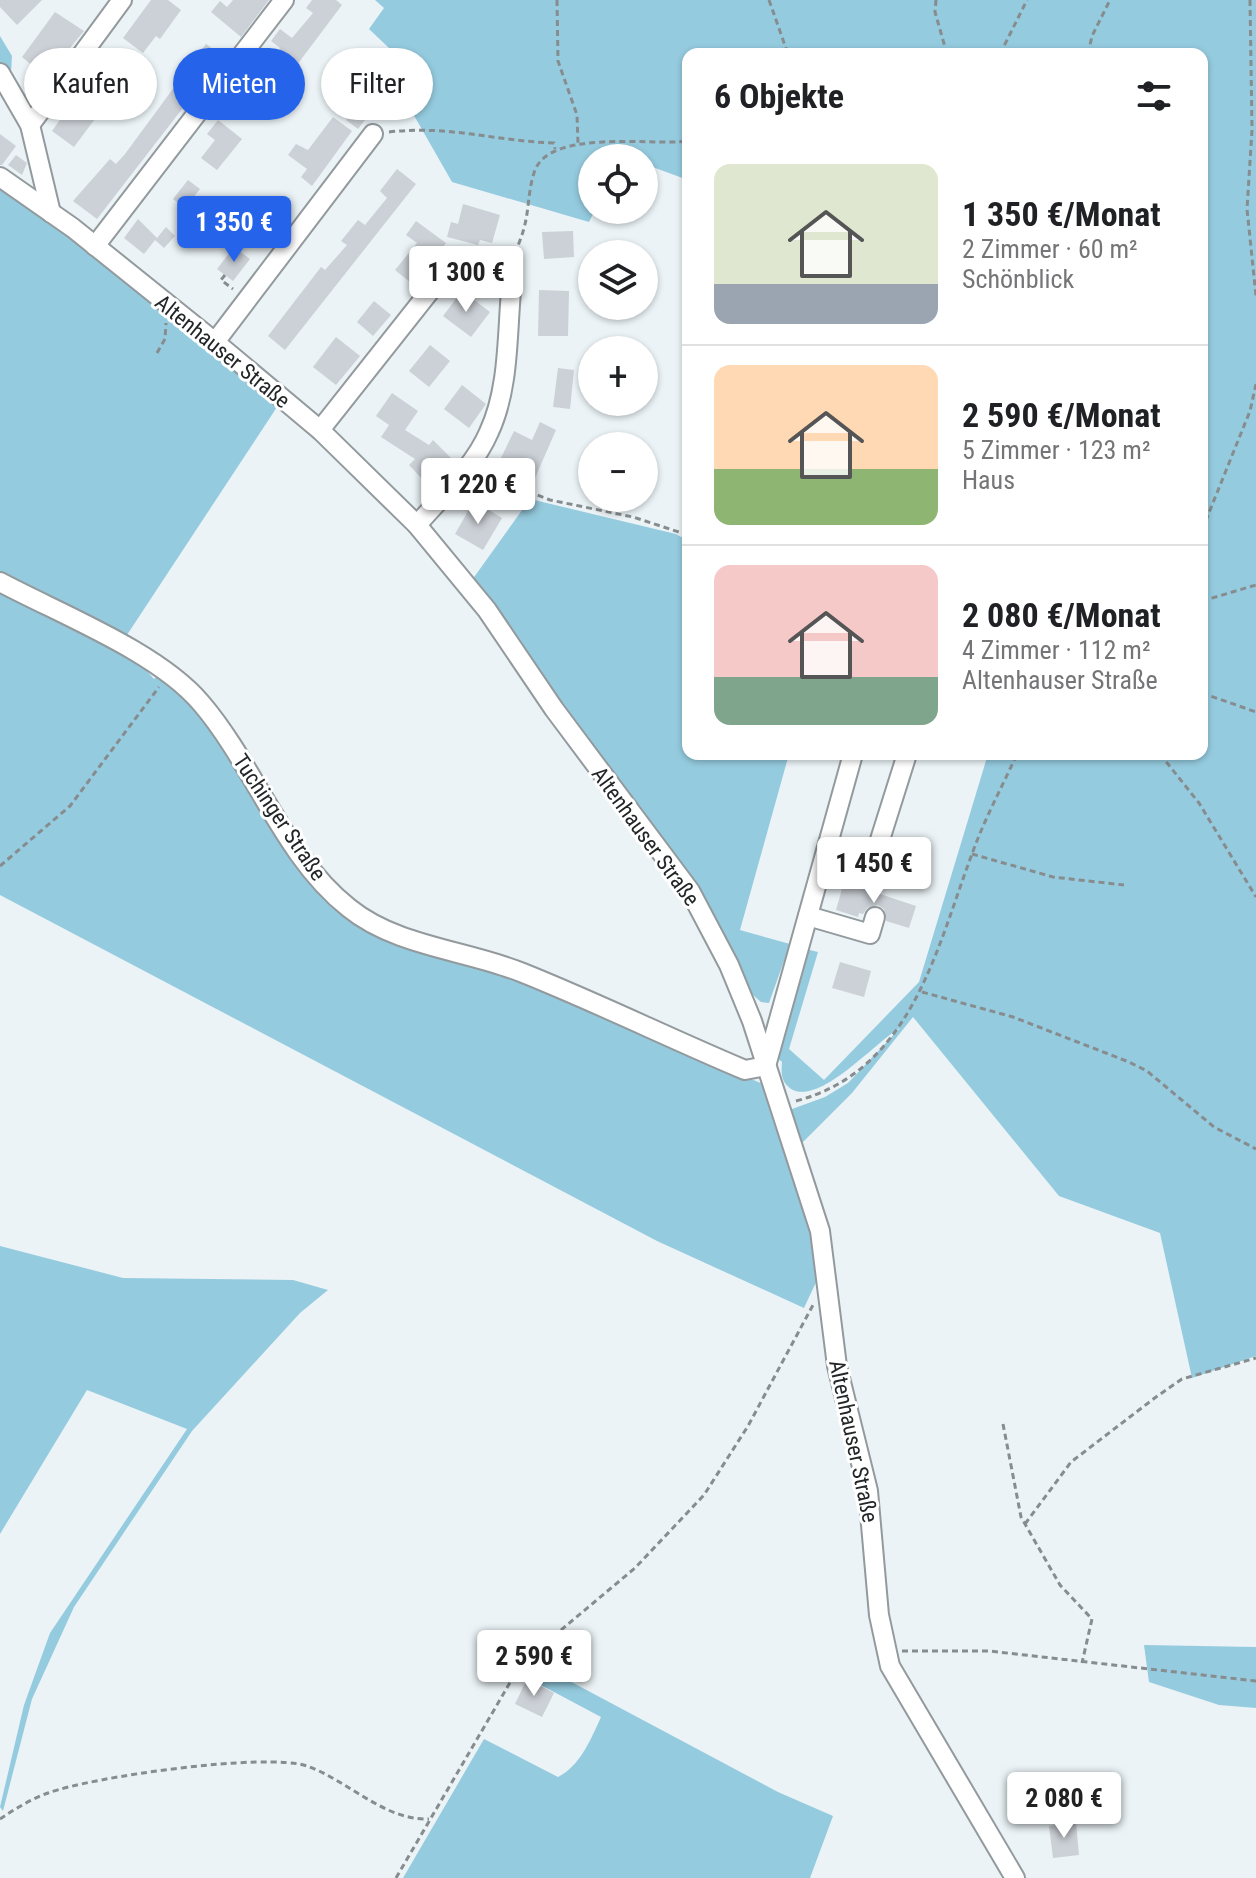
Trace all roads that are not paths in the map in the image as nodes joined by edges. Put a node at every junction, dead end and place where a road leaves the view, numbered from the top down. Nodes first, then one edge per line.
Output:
1 (122, 0) edge
2 (284, 0) edge
3 (0, 73) edge
4 (30, 125) junction
5 (373, 134) road end
6 (0, 177) edge
7 (51, 213) junction
8 (95, 246) junction
9 (215, 342) junction
10 (320, 430) junction
11 (417, 525) junction
12 (0, 582) edge
13 (851, 760) edge
14 (905, 760) edge
15 (825, 857) junction
16 (808, 916) junction
17 (875, 917) dead end
18 (766, 1066) junction
19 (1015, 1878) edge

1 - 4 street
2 - 8 street
3 - 4 street
4 - 7 street
5 - 9 street
6 - 7 street, Altenhauser Straße
7 - 8 street, Altenhauser Straße
8 - 9 street, Altenhauser Straße
9 - 10 street, Altenhauser Straße
10 - 11 street, Altenhauser Straße
10 - 11 street
11 - 18 street, Altenhauser Straße
12 - 18 street, Tuchinger Straße
13 - 15 street
14 - 15 street
15 - 16 street
16 - 17 street
16 - 18 street
18 - 19 street, Altenhauser Straße

